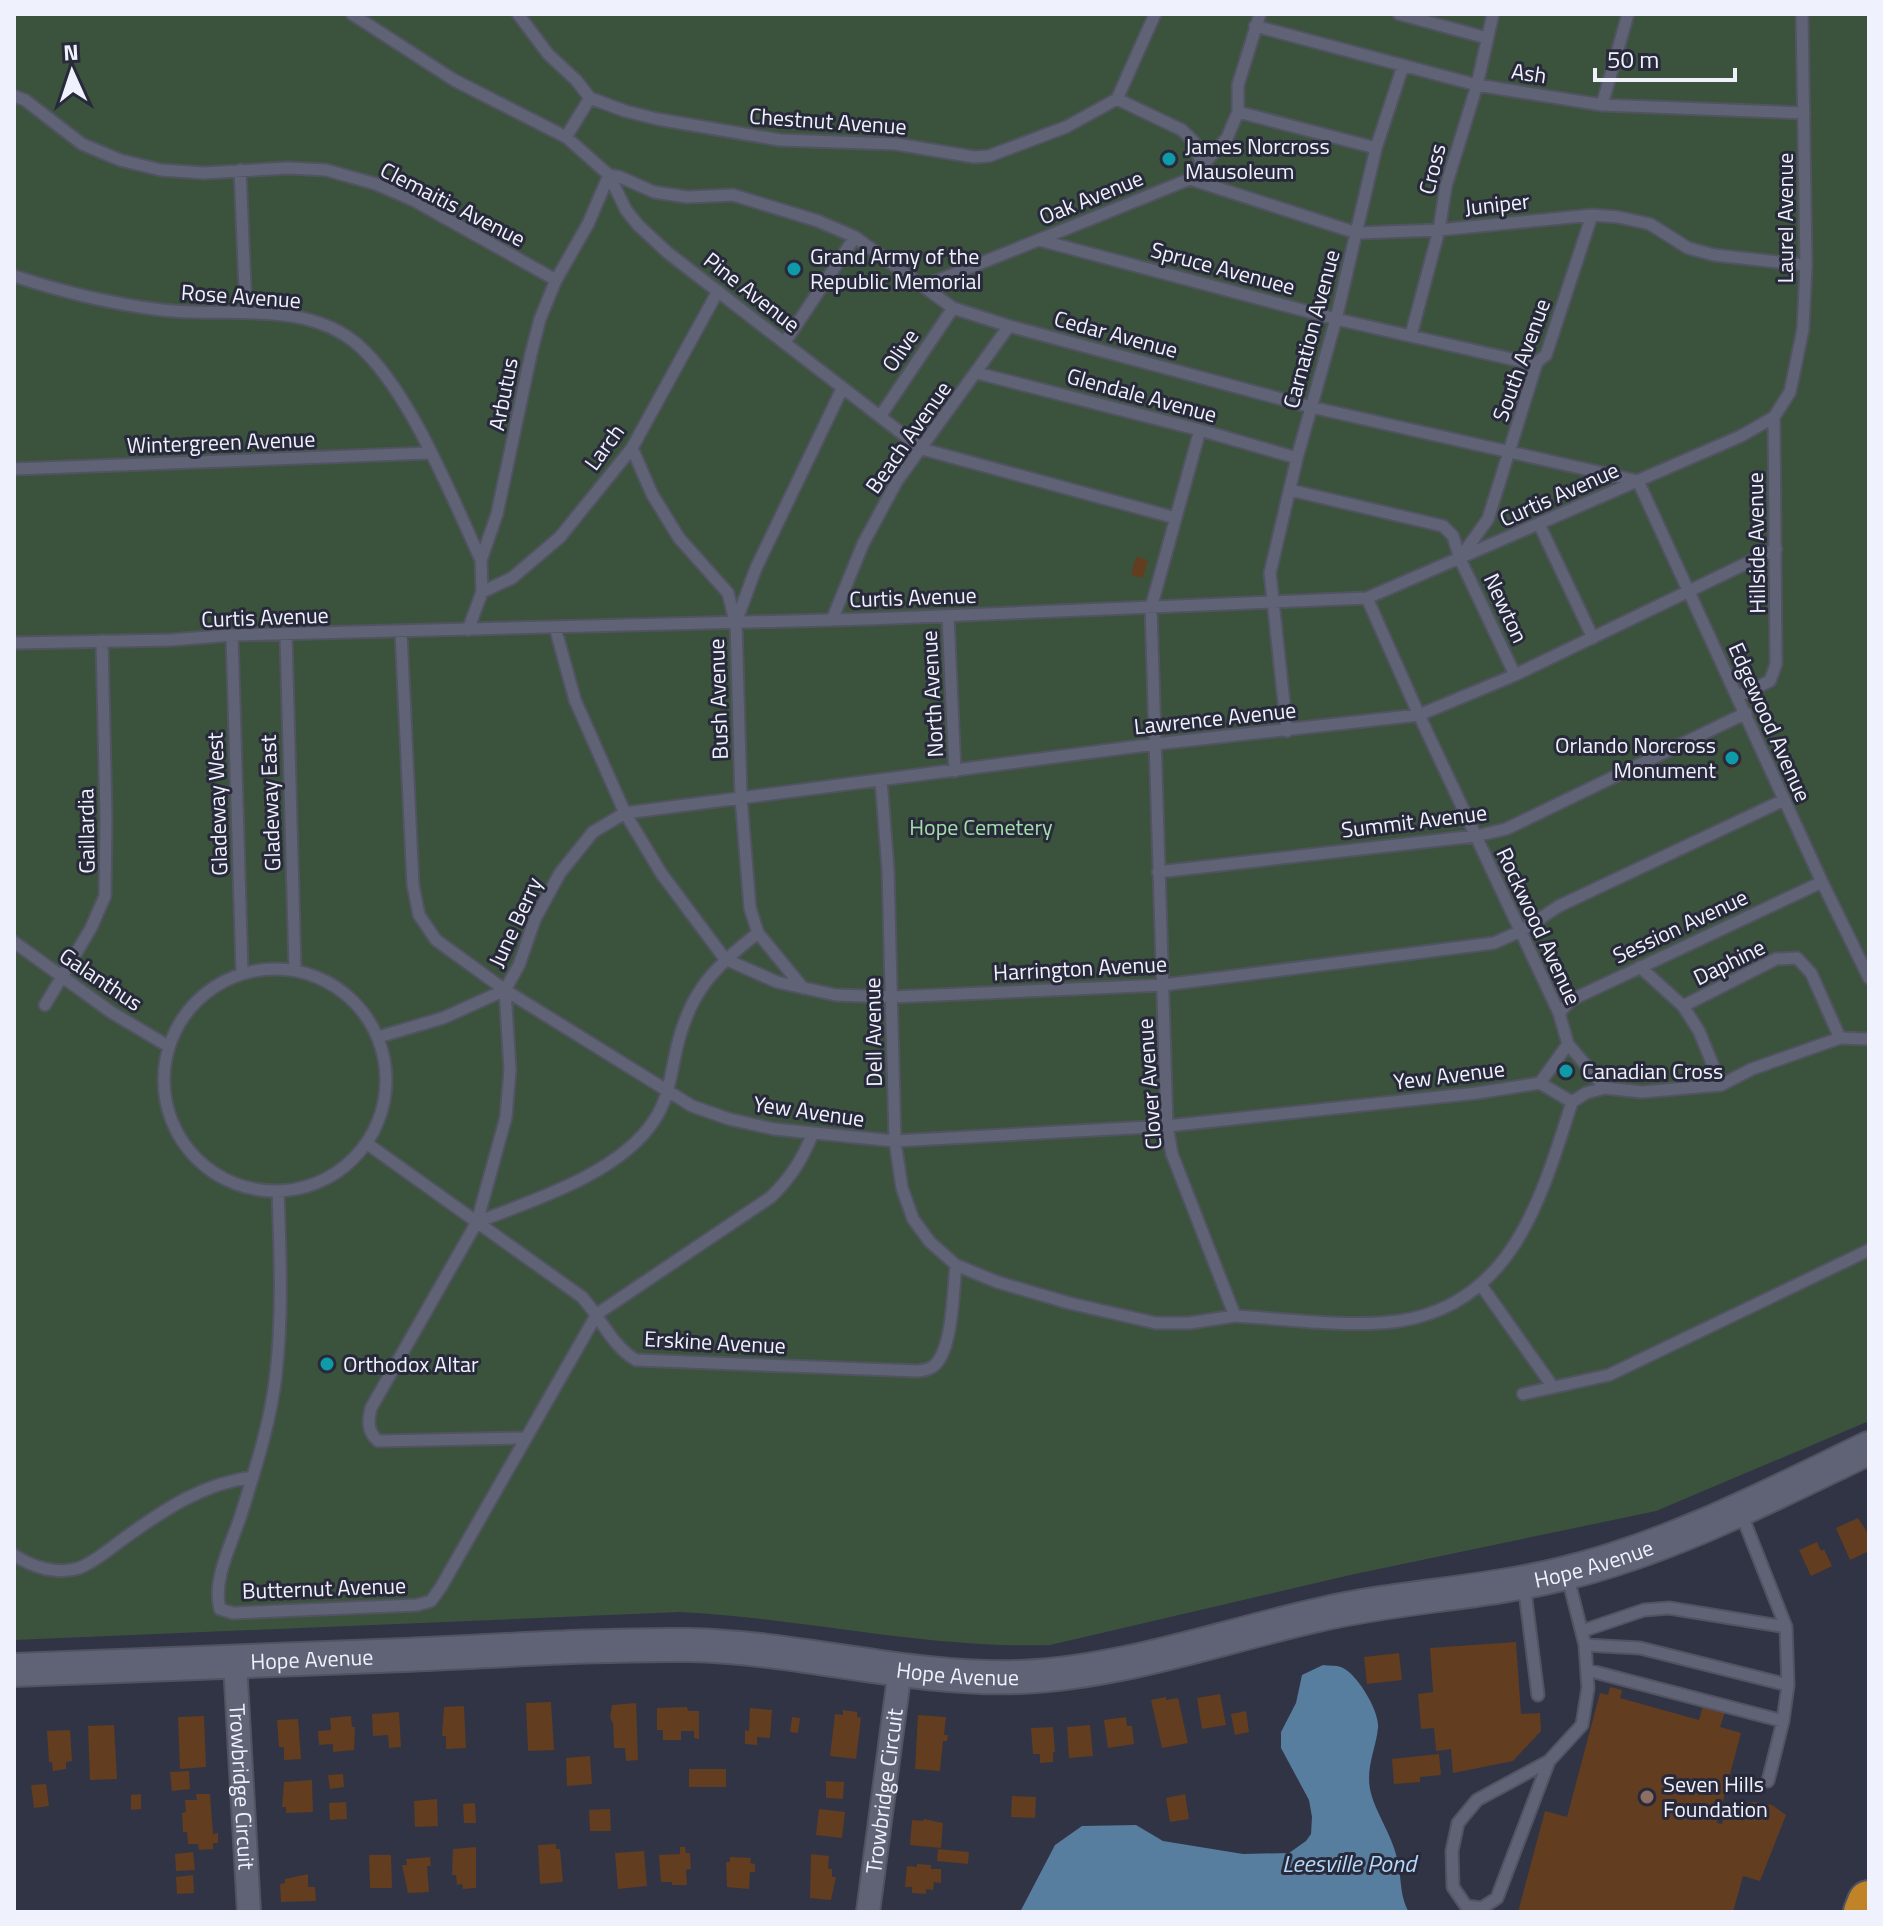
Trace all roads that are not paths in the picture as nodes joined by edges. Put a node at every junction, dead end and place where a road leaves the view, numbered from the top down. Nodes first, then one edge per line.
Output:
1 (352, 14) edge
2 (518, 14) edge
3 (1155, 14) edge
4 (1260, 14) edge
5 (1399, 14) edge
6 (1493, 14) edge
7 (1628, 14) edge
8 (1802, 14) edge
9 (1255, 26) junction
10 (1487, 38) junction
11 (1403, 66) junction
12 (1477, 85) junction
13 (14, 96) edge
14 (590, 98) junction
15 (1117, 99) junction
16 (1602, 105) junction
17 (1238, 112) junction
18 (1804, 113) junction
19 (566, 137) junction
20 (1376, 148) junction
21 (1203, 168) junction
22 (240, 170) junction
23 (609, 175) junction
24 (1190, 179) junction
25 (1592, 215) junction
26 (1439, 230) junction
27 (1357, 233) junction
28 (855, 237) junction
29 (1039, 240) junction
30 (1806, 265) junction
31 (14, 276) edge
32 (556, 280) junction
33 (924, 286) junction
34 (718, 291) junction
35 (953, 308) junction
36 (246, 313) junction
37 (1336, 319) junction
38 (1009, 326) junction
39 (1411, 335) junction
40 (785, 342) junction
41 (1537, 362) junction
42 (977, 373) junction
43 (842, 389) junction
44 (1311, 407) junction
45 (881, 415) junction
46 (1774, 417) junction
47 (1200, 430) junction
48 (632, 448) junction
49 (922, 449) junction
50 (429, 453) junction
51 (1509, 454) junction
52 (1297, 458) junction
53 (14, 469) edge
54 (1638, 481) junction
55 (1290, 490) junction
56 (1176, 518) junction
57 (1539, 524) junction
58 (1776, 549) junction
59 (1460, 559) junction
60 (481, 560) junction
61 (482, 592) junction
62 (1689, 592) junction
63 (1367, 598) junction
64 (1272, 604) junction
65 (1151, 608) junction
66 (948, 616) junction
67 (832, 620) junction
68 (736, 622) junction
69 (555, 627) junction
70 (468, 630) junction
71 (401, 632) junction
72 (232, 635) junction
73 (286, 635) junction
74 (1593, 638) junction
75 (102, 641) junction
76 (14, 643) edge
77 (1515, 675) junction
78 (1738, 696) junction
79 (1746, 713) junction
80 (1419, 715) junction
81 (1287, 731) junction
82 (1155, 744) junction
83 (955, 771) junction
84 (881, 780) junction
85 (741, 798) junction
86 (1784, 800) junction
87 (625, 813) junction
88 (1476, 836) junction
89 (1158, 872) junction
90 (1822, 882) junction
91 (1521, 931) junction
92 (758, 933) junction
93 (14, 942) edge
94 (725, 959) junction
95 (1640, 967) junction
96 (295, 969) junction
97 (242, 972) junction
98 (62, 978) junction
99 (1869, 978) edge
100 (1163, 985) junction
101 (804, 988) junction
102 (505, 990) junction
103 (892, 997) junction
104 (45, 1005) dead end
105 (1683, 1006) junction
106 (1559, 1013) junction
107 (378, 1037) junction
108 (1840, 1038) junction
109 (1869, 1039) edge
110 (1568, 1044) junction
111 (168, 1046) junction
112 (1540, 1083) junction
113 (1721, 1085) junction
114 (1605, 1088) junction
115 (668, 1094) junction
116 (1572, 1102) junction
117 (1167, 1126) junction
118 (812, 1135) junction
119 (895, 1141) junction
120 (369, 1145) junction
121 (278, 1191) junction
122 (477, 1222) junction
123 (1869, 1250) edge
124 (956, 1265) junction
125 (1481, 1285) junction
126 (597, 1314) junction
127 (1235, 1316) junction
128 (1553, 1387) junction
129 (1523, 1394) dead end
130 (525, 1438) junction
131 (1869, 1448) edge
132 (253, 1477) junction
133 (1740, 1510) junction
134 (14, 1555) edge
135 (1566, 1573) junction
136 (1524, 1583) junction
137 (1786, 1627) junction
138 (1582, 1631) junction
139 (1585, 1645) junction
140 (235, 1663) junction
141 (14, 1670) edge
142 (900, 1670) junction
143 (1587, 1670) junction
144 (1788, 1685) junction
145 (1538, 1695) dead end
146 (1783, 1721) junction
147 (1549, 1761) junction
148 (1768, 1781) dead end
149 (1869, 1902) edge
150 (249, 1912) edge
151 (868, 1912) edge
152 (1865, 1912) edge

1 - 19 lane, Pine Avenue
2 - 14 lane, Chestnut Avenue
3 - 15 lane
4 - 9 lane, Oak Avenue
5 - 10 lane
6 - 10 lane, Cross
7 - 16 lane
8 - 18 lane, Laurel Avenue
9 - 11 lane, Ash
9 - 17 lane, Oak Avenue
10 - 12 lane, Cross
11 - 12 lane, Ash
11 - 20 lane, Carnation Avenue
12 - 16 lane, Ash
12 - 26 lane, Cross
13 - 22 lane, Clemaitis Avenue
14 - 15 lane, Chestnut Avenue
14 - 19 lane
15 - 21 lane
16 - 18 lane, Ash
17 - 20 lane
17 - 21 lane, Oak Avenue
18 - 30 lane, Laurel Avenue
19 - 23 lane, Pine Avenue
20 - 27 lane, Carnation Avenue
21 - 24 lane, Oak Avenue
22 - 32 lane, Clemaitis Avenue
22 - 36 lane
23 - 28 lane, Cedar Avenue
23 - 32 lane, Arbutus
23 - 34 lane, Pine Avenue
24 - 27 lane, Juniper
24 - 29 lane, Oak Avenue
25 - 26 lane, Juniper
25 - 30 lane, Juniper
25 - 41 lane, South Avenue
26 - 27 lane, Juniper
26 - 39 lane, Cross
27 - 37 lane, Carnation Avenue
28 - 33 lane, Cedar Avenue
28 - 40 lane
29 - 33 lane, Oak Avenue
29 - 37 lane, Spruce Avenuee
30 - 46 lane, Laurel Avenue
31 - 36 lane, Rose Avenue
32 - 60 lane, Arbutus
33 - 35 lane, Cedar Avenue
34 - 40 lane, Pine Avenue
34 - 48 lane, Larch
35 - 38 lane, Cedar Avenue
35 - 45 lane, Olive
36 - 50 lane, Rose Avenue
37 - 39 lane, Spruce Avenuee
37 - 44 lane, Carnation Avenue
38 - 42 lane, Beach Avenue
38 - 44 lane, Cedar Avenue
39 - 41 lane, Spruce Avenuee
40 - 43 lane, Pine Avenue
41 - 51 lane, South Avenue
42 - 47 lane, Glendale Avenue
42 - 49 lane, Beach Avenue
43 - 45 lane, Pine Avenue
43 - 68 lane, Bush Avenue
44 - 51 lane, Cedar Avenue
44 - 52 lane, Carnation Avenue
45 - 49 lane, Pine Avenue
46 - 54 lane, Curtis Avenue
46 - 58 lane, Hillside Avenue
47 - 52 lane, Glendale Avenue
47 - 56 lane, Clover Avenue
48 - 61 lane, Larch
48 - 68 lane
49 - 56 lane, Pine Avenue
49 - 67 lane, Beach Avenue
50 - 53 lane, Wintergreen Avenue
50 - 60 lane, Rose Avenue
51 - 54 lane, Cedar Avenue
51 - 59 lane, South Avenue
52 - 55 lane, Carnation Avenue
54 - 57 lane, Curtis Avenue
54 - 62 lane, Edgewood Avenue
55 - 59 lane, Newton
55 - 64 lane, Carnation Avenue
56 - 65 lane, Clover Avenue
57 - 59 lane, Curtis Avenue
57 - 74 lane
58 - 62 lane, Lawrence Avenue
58 - 78 lane, Hillside Avenue
59 - 63 lane, Curtis Avenue
59 - 77 lane, Newton
60 - 61 lane, Arbutus
61 - 70 lane, Arbutus
62 - 74 lane, Lawrence Avenue
62 - 78 lane, Edgewood Avenue
63 - 64 lane, Curtis Avenue
63 - 80 lane, Rockwood Avenue
64 - 65 lane, Curtis Avenue
64 - 81 lane, Carnation Avenue
65 - 66 lane, Curtis Avenue
65 - 82 lane, Clover Avenue
66 - 67 lane, Curtis Avenue
66 - 83 lane, North Avenue
67 - 68 lane, Curtis Avenue
68 - 69 lane, Curtis Avenue
68 - 85 lane, Bush Avenue
69 - 70 lane, Curtis Avenue
69 - 87 lane, Harrington Avenue
70 - 71 lane, Curtis Avenue
71 - 73 lane, Curtis Avenue
71 - 102 lane, Yew Avenue
72 - 73 lane, Curtis Avenue
72 - 75 lane, Curtis Avenue
72 - 97 lane, Gladeway West
73 - 96 lane, Gladeway East
74 - 77 lane, Lawrence Avenue
75 - 76 lane, Curtis Avenue
75 - 98 lane, Gaillardia
77 - 80 lane, Lawrence Avenue
78 - 79 lane, Edgewood Avenue
79 - 86 lane, Edgewood Avenue
79 - 88 lane, Summit Avenue
80 - 81 lane, Lawrence Avenue
80 - 88 lane, Rockwood Avenue
81 - 82 lane, Lawrence Avenue
82 - 83 lane, Lawrence Avenue
82 - 89 lane, Clover Avenue
83 - 84 lane, Lawrence Avenue
84 - 85 lane, Lawrence Avenue
84 - 103 lane, Dell Avenue
85 - 87 lane, Lawrence Avenue
85 - 92 lane, Bush Avenue
86 - 90 lane, Edgewood Avenue
86 - 91 lane, Harrington Avenue
87 - 94 lane, Harrington Avenue
87 - 102 lane, June Berry
88 - 89 lane, Summit Avenue
88 - 91 lane, Rockwood Avenue
89 - 100 lane, Clover Avenue
90 - 95 lane, Session Avenue
90 - 99 lane, Edgewood Avenue
91 - 100 lane, Harrington Avenue
91 - 106 lane, Rockwood Avenue
92 - 94 lane
92 - 101 lane, Bush Avenue
93 - 98 lane, Galanthus
94 - 101 lane, Harrington Avenue
94 - 115 lane
95 - 105 lane
95 - 106 lane, Session Avenue
96 - 97 lane
96 - 107 lane
97 - 111 lane
98 - 104 lane, Gaillardia
98 - 111 lane, Galanthus
100 - 103 lane, Harrington Avenue
100 - 117 lane, Clover Avenue
101 - 103 lane, Harrington Avenue
102 - 107 lane, June Berry
102 - 115 lane, Yew Avenue
102 - 122 lane
103 - 119 lane, Dell Avenue
105 - 108 lane, Daphine
105 - 113 lane
106 - 110 lane, Rockwood Avenue
107 - 120 lane
108 - 109 lane
108 - 113 lane
110 - 112 lane
110 - 114 lane, Rockwood Avenue
111 - 121 lane
112 - 116 lane
112 - 117 lane, Yew Avenue
113 - 114 lane
114 - 116 lane
115 - 118 lane, Yew Avenue
115 - 122 lane
116 - 125 lane
117 - 119 lane, Yew Avenue
117 - 127 lane, Clover Avenue
118 - 119 lane, Yew Avenue
118 - 126 lane, Butternut Avenue
119 - 124 lane, Dell Avenue
120 - 121 lane
120 - 122 lane, Erskine Avenue
121 - 132 lane, Butternut Avenue
122 - 126 lane, Erskine Avenue
122 - 130 lane
123 - 128 lane
124 - 126 lane, Erskine Avenue
124 - 127 lane, Dell Avenue
125 - 127 lane
125 - 128 lane
126 - 130 lane, Butternut Avenue
128 - 129 lane
130 - 132 lane, Butternut Avenue
131 - 133 main road, Hope Avenue
132 - 134 lane
133 - 135 main road, Hope Avenue
133 - 137 lane
135 - 136 main road, Hope Avenue
135 - 138 lane
136 - 142 main road, Hope Avenue
136 - 145 lane
137 - 138 lane
137 - 144 lane
138 - 139 lane
139 - 143 lane
139 - 144 lane
140 - 141 main road, Hope Avenue
140 - 142 main road, Hope Avenue
140 - 150 street, Trowbridge Circuit
142 - 151 street, Trowbridge Circuit
143 - 146 lane
143 - 147 lane
144 - 146 lane
146 - 148 lane
147 - 147 lane
149 - 152 highway

